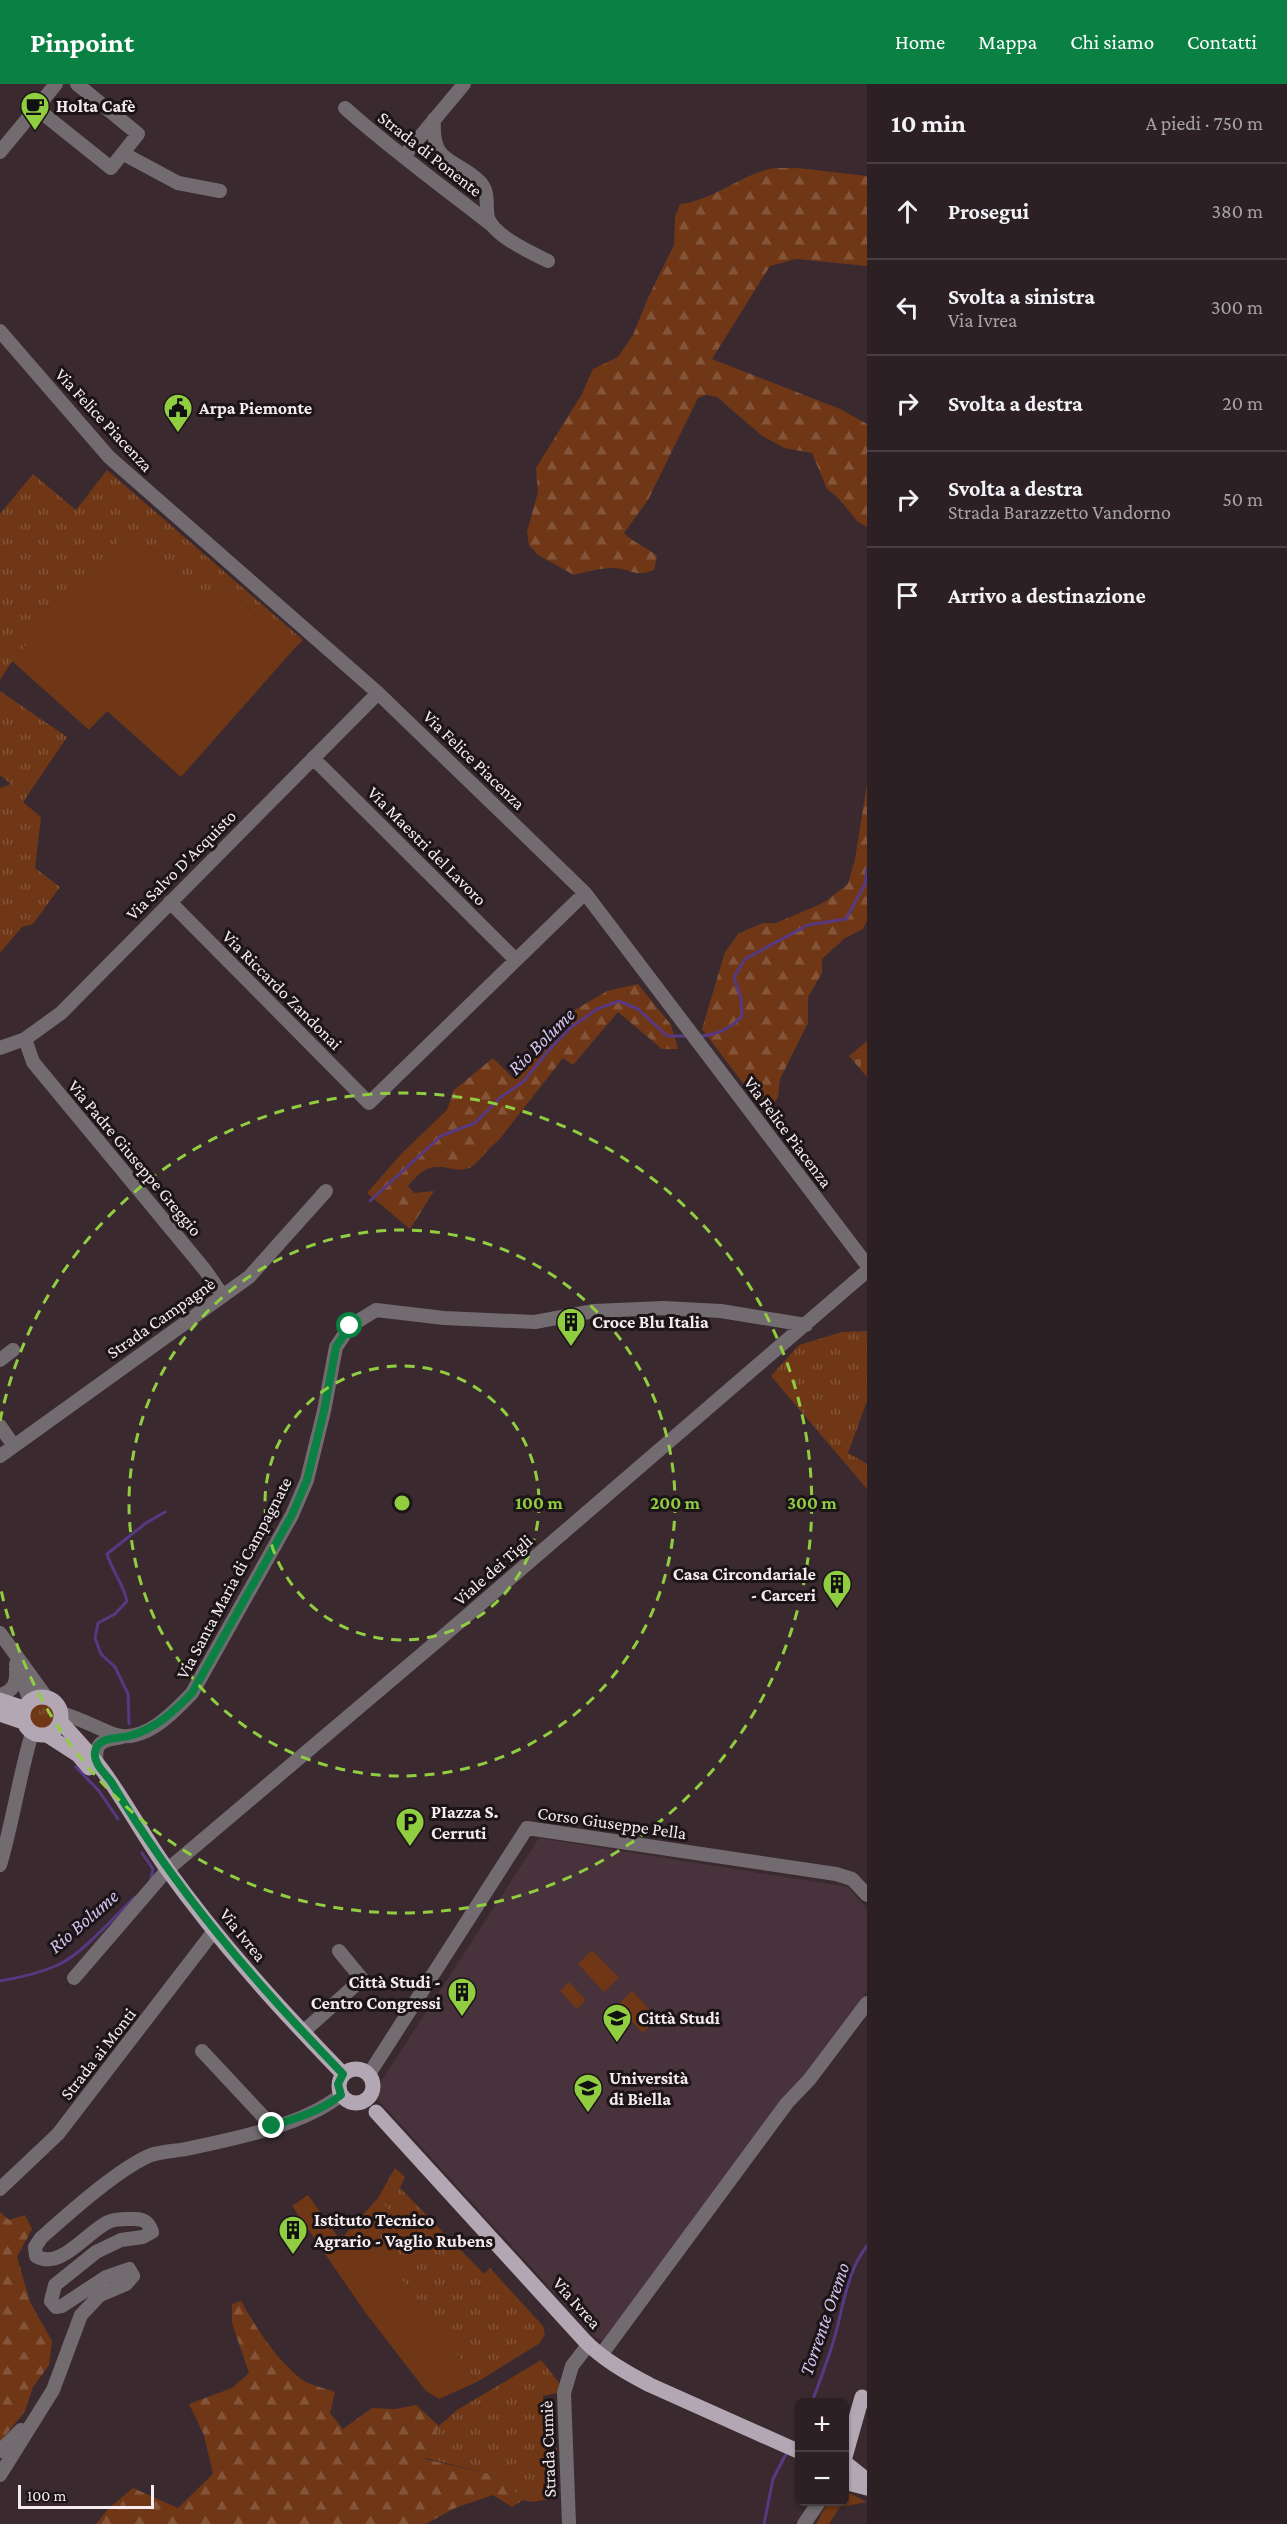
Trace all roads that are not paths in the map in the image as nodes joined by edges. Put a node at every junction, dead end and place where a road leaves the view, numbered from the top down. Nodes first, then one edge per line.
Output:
1 (56, 84) edge
2 (77, 84) edge
3 (464, 84) edge
4 (36, 108) junction
5 (345, 108) dead end
6 (434, 119) junction
7 (0, 152) edge
8 (124, 153) junction
9 (404, 156) junction
10 (220, 191) dead end
11 (493, 226) junction
12 (548, 261) dead end
13 (0, 331) edge
14 (378, 693) junction
15 (313, 758) junction
16 (585, 893) junction
17 (170, 902) junction
18 (516, 960) junction
19 (25, 1040) junction
20 (0, 1048) edge
21 (326, 1191) dead end
22 (867, 1265) edge
23 (867, 1271) edge
24 (223, 1296) junction
25 (806, 1325) junction
26 (13, 1350) dead end
27 (0, 1360) edge
28 (0, 1426) edge
29 (14, 1446) junction
30 (0, 1456) edge
31 (1, 1634) edge
32 (16, 1664) junction
33 (0, 1695) edge
34 (47, 1698) junction
35 (0, 1700) edge
36 (0, 1714) edge
37 (60, 1717) junction
38 (31, 1720) junction
39 (123, 1736) junction
40 (97, 1764) junction
41 (128, 1813) junction
42 (0, 1865) edge
43 (167, 1870) junction
44 (867, 1895) edge
45 (214, 1931) junction
46 (339, 1951) dead end
47 (74, 1978) dead end
48 (867, 2003) edge
49 (303, 2032) junction
50 (202, 2051) dead end
51 (343, 2074) junction
52 (369, 2074) junction
53 (341, 2095) junction
54 (372, 2107) junction
55 (272, 2126) junction
56 (0, 2189) edge
57 (588, 2344) junction
58 (601, 2355) junction
59 (865, 2392) edge
60 (849, 2422) edge
61 (33, 2423) junction
62 (795, 2450) edge
63 (0, 2451) edge
64 (849, 2452) edge
65 (849, 2465) edge
66 (0, 2475) edge
67 (867, 2480) edge
68 (849, 2483) edge
69 (867, 2488) edge
70 (569, 2524) edge

1 - 4 street
2 - 8 street
3 - 6 street
4 - 7 street
4 - 8 street
5 - 9 street, Strada di Ponente
6 - 9 street
6 - 11 street, Strada di Ponente
8 - 10 street
9 - 11 street, Strada di Ponente
11 - 12 street, Strada di Ponente
13 - 14 street, Via Felice Piacenza
14 - 15 street, Via Salvo D'Acquisto
14 - 16 street, Via Felice Piacenza
15 - 17 street, Via Salvo D'Acquisto
15 - 18 street, Via Maestri del Lavoro
16 - 18 street
16 - 22 street, Via Felice Piacenza
17 - 18 street, Via Riccardo Zandonai
17 - 19 street, Via Salvo D'Acquisto
19 - 20 street, Via Salvo D'Acquisto
19 - 24 street, Via Padre Giuseppe Greggio
21 - 24 street, Strada Campagnè
23 - 25 street, Viale dei Tigli
24 - 29 street, Strada Campagnè
25 - 39 street, Via Santa Maria di Campagnate
25 - 43 street, Viale dei Tigli
26 - 27 street
28 - 29 street
29 - 30 street, Strada Campagnè
31 - 32 street
31 - 34 street
32 - 33 street
32 - 38 street
34 - 37 main road, Via Ivrea
34 - 38 main road
35 - 38 main road, Via Ivrea
36 - 38 main road, Via Ivrea
37 - 38 main road
37 - 39 street
37 - 40 main road, Via Ivrea
38 - 41 main road, Via Ivrea
38 - 42 street
39 - 40 street, Via Santa Maria di Campagnate
40 - 41 main road, Via Ivrea
41 - 43 main road, Via Ivrea
43 - 45 main road, Via Ivrea
43 - 47 street
44 - 52 street, Corso Giuseppe Pella
45 - 49 main road, Via Ivrea
45 - 56 street, Strada ai Monti
46 - 49 street
48 - 58 street
49 - 51 main road, Via Ivrea
50 - 55 street
51 - 52 main road
51 - 53 main road
52 - 54 main road
53 - 54 main road
53 - 55 street
54 - 57 main road, Via Ivrea
55 - 61 street
57 - 58 main road, Via Ivrea
57 - 70 street, Strada Cumiè
58 - 62 main road, Via Ivrea
59 - 60 main road
59 - 64 main road
61 - 63 street
61 - 66 street
65 - 67 main road
68 - 69 main road

